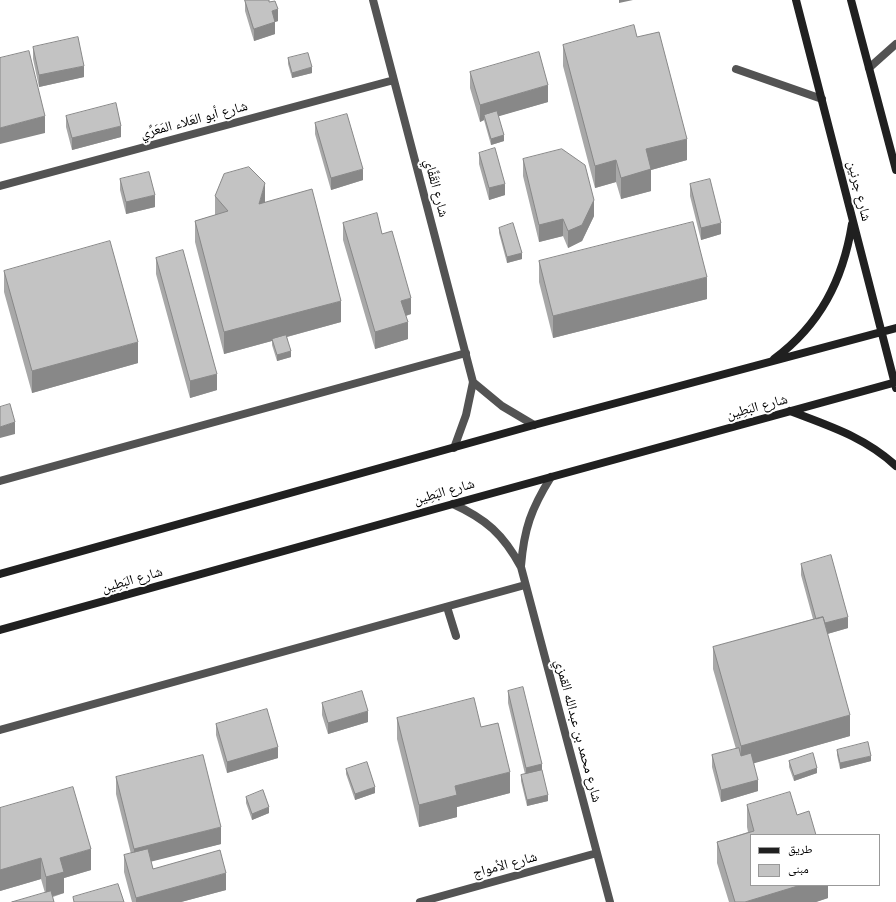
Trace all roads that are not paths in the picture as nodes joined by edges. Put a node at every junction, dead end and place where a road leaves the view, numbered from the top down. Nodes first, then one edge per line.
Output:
1 (373, 0) edge
2 (796, 0) edge
3 (851, 0) edge
4 (896, 44) edge
5 (869, 68) junction
6 (736, 69) dead end
7 (394, 80) junction
8 (822, 99) junction
9 (896, 170) edge
10 (0, 186) edge
11 (853, 220) junction
12 (896, 328) edge
13 (882, 332) junction
14 (466, 353) junction
15 (770, 362) junction
16 (473, 382) junction
17 (895, 384) edge
18 (790, 411) junction
19 (534, 425) junction
20 (454, 448) junction
21 (896, 466) edge
22 (551, 477) junction
23 (0, 481) edge
24 (452, 504) junction
25 (520, 567) junction
26 (0, 574) edge
27 (525, 585) junction
28 (447, 607) junction
29 (0, 630) edge
30 (456, 636) dead end
31 (0, 730) edge
32 (597, 853) junction
33 (420, 902) edge
34 (610, 902) edge

1 - 7 street, شارع القَفَّاي
2 - 8 main road, شارع جرنين
3 - 5 main road
4 - 5 street
5 - 9 main road
6 - 8 street
7 - 10 street, شارع أبو العَلاء المَعَرِّي
7 - 14 street, شارع القَفَّاي
8 - 11 main road, شارع جرنين
11 - 13 main road, شارع جرنين
11 - 15 main road
12 - 13 main road
13 - 15 main road
13 - 17 main road, شارع جرنين
14 - 16 street, شارع القَفَّاي
14 - 23 street
15 - 19 main road
16 - 19 street
16 - 20 street, شارع القَفَّاي
17 - 18 main road, شارع البَطِين
18 - 21 main road
18 - 22 main road, شارع البَطِين
19 - 20 main road
20 - 26 main road
22 - 24 main road, شارع البَطِين
22 - 25 street, شارع محمد بن عبدالله القمزي
24 - 25 street, شارع محمد بن عبدالله القمزي
24 - 29 main road, شارع البَطِين
25 - 27 street, شارع محمد بن عبدالله القمزي
27 - 28 street
27 - 32 street, شارع محمد بن عبدالله القمزي
28 - 30 street
28 - 31 street
32 - 33 street, شارع الأمواج
32 - 34 street, شارع محمد بن عبدالله القمزي

